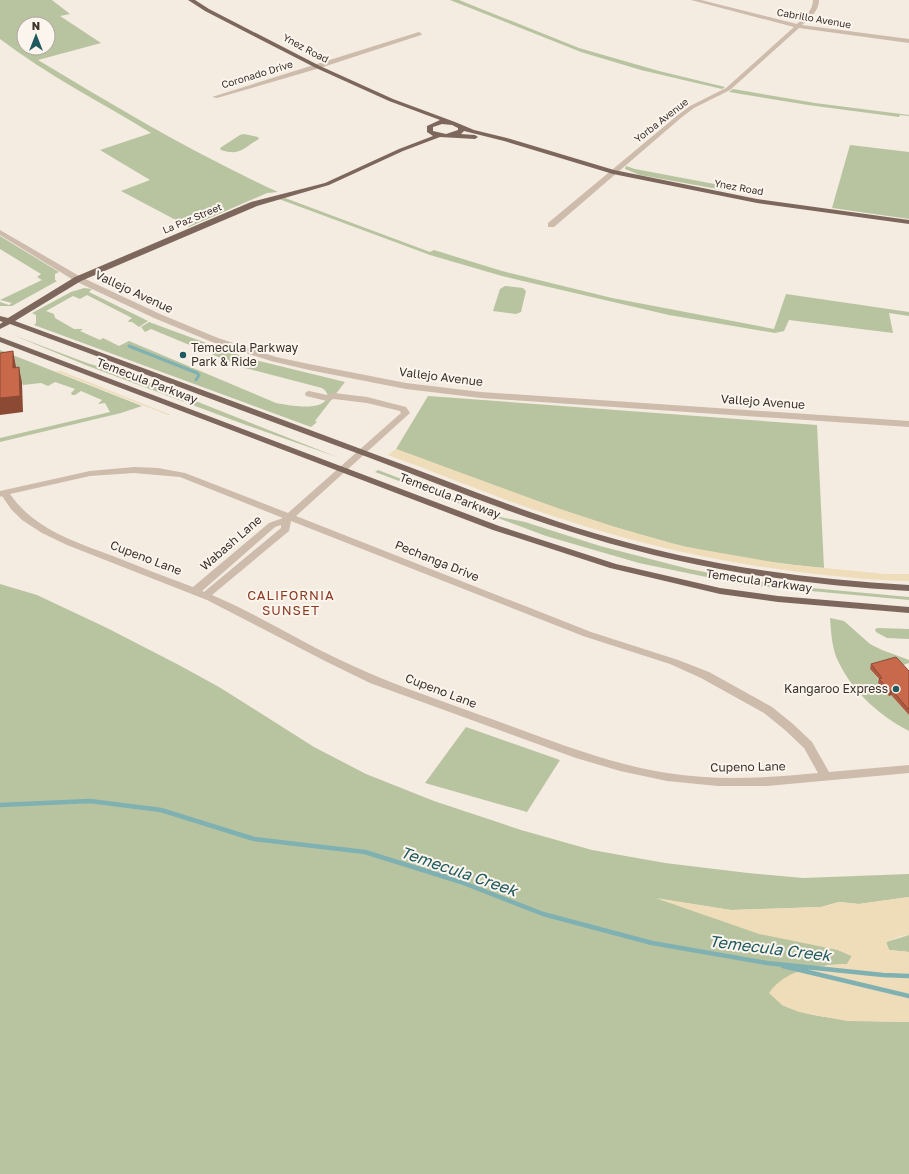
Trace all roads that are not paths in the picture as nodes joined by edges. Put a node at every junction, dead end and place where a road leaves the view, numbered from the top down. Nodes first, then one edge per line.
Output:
1 (191, 0) edge
2 (694, 0) edge
3 (816, 0) edge
4 (798, 26) junction
5 (418, 34) dead end
6 (909, 41) edge
7 (318, 67) junction
8 (215, 97) dead end
9 (413, 108) junction
10 (453, 123) junction
11 (461, 127) junction
12 (430, 128) junction
13 (440, 135) junction
14 (452, 135) junction
15 (401, 150) junction
16 (569, 160) junction
17 (613, 172) junction
18 (909, 222) edge
19 (550, 225) dead end
20 (0, 232) edge
21 (78, 279) junction
22 (4, 320) edge
23 (0, 327) edge
24 (0, 339) edge
25 (309, 394) dead end
26 (909, 424) edge
27 (361, 452) junction
28 (343, 470) junction
29 (2, 494) edge
30 (288, 518) junction
31 (909, 588) edge
32 (195, 591) junction
33 (206, 595) junction
34 (909, 610) edge
35 (909, 768) edge
36 (826, 777) junction

1 - 7 main road, Ynez Road
2 - 4 street, Cabrillo Avenue
3 - 4 street, Yorba Avenue
4 - 6 street, Cabrillo Avenue
4 - 17 street, Yorba Avenue
5 - 7 street, Coronado Drive
7 - 8 street, Coronado Drive
7 - 9 main road, Ynez Road
9 - 10 main road, Ynez Road
9 - 12 main road, Ynez Road
10 - 11 main road, Ynez Road
10 - 12 main road
11 - 14 main road
11 - 16 main road, Ynez Road
12 - 13 main road
12 - 15 main road, La Paz Street
13 - 14 main road, Ynez Road
13 - 15 main road, La Paz Street
14 - 16 main road, Ynez Road
15 - 21 main road, La Paz Street
16 - 17 main road, Ynez Road
17 - 18 main road, Ynez Road
17 - 19 street, Yorba Avenue
20 - 21 street, Vallejo Avenue
21 - 22 main road, La Paz Street
21 - 26 street, Vallejo Avenue
22 - 23 main road, La Paz Street
22 - 27 main road, Temecula Parkway
24 - 28 main road, Temecula Parkway
25 - 27 street, Wabash Lane
27 - 28 street, Wabash Lane
27 - 31 main road, Temecula Parkway
28 - 30 street, Wabash Lane
28 - 34 main road, Temecula Parkway
29 - 30 street, Pechanga Drive
29 - 32 street, Cupeno Lane
30 - 32 street, Wabash Lane
30 - 33 street, Wabash Lane
30 - 36 street, Pechanga Drive
32 - 33 street, Cupeno Lane
33 - 36 street, Cupeno Lane
35 - 36 street, Cupeno Lane

